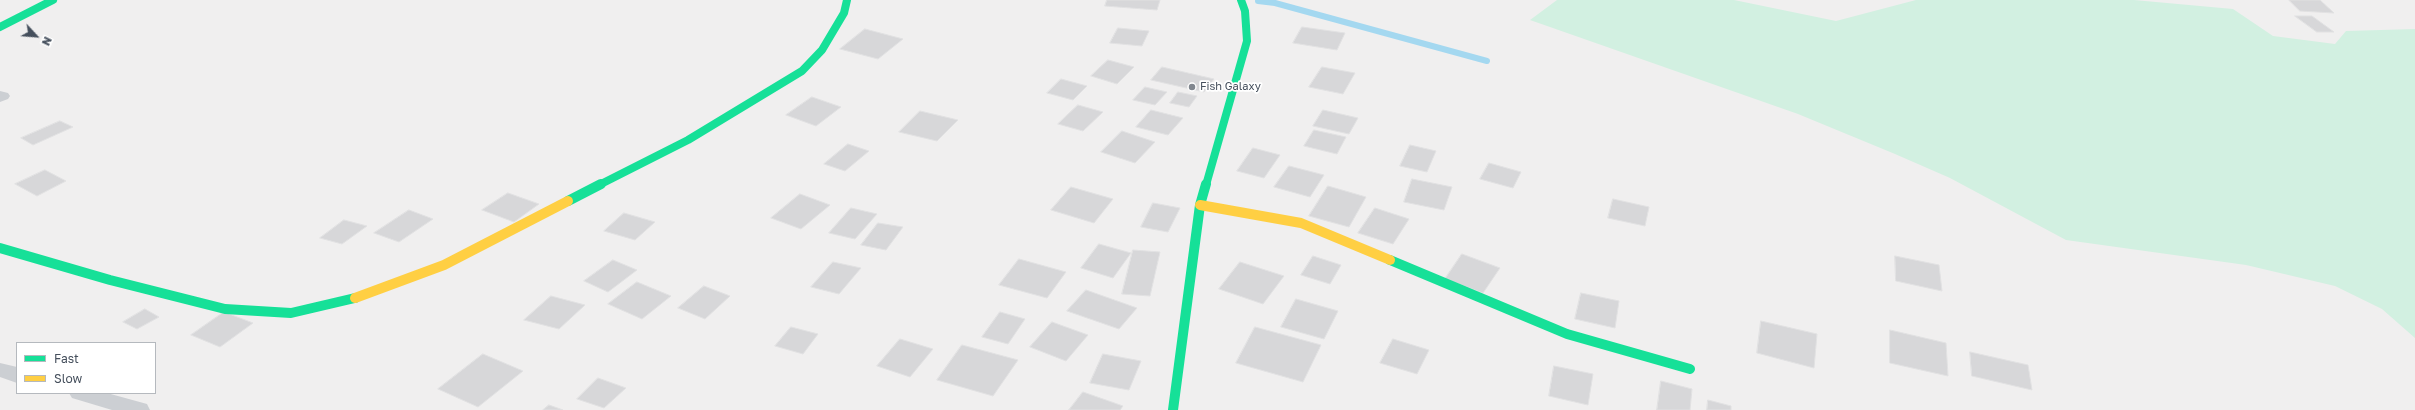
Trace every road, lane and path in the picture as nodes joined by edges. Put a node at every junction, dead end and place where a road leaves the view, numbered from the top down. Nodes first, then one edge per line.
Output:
1 (53, 0) edge
2 (847, 0) edge
3 (1241, 0) edge
4 (0, 27) edge
5 (1200, 205) junction
6 (0, 248) edge
7 (1690, 369) dead end
8 (0, 370) edge
9 (16, 375) edge
10 (83, 394) edge
11 (139, 410) edge
12 (1173, 410) edge

1 - 4 main road
2 - 6 main road
3 - 5 main road
5 - 7 main road
5 - 12 main road
8 - 9 street
10 - 11 street

